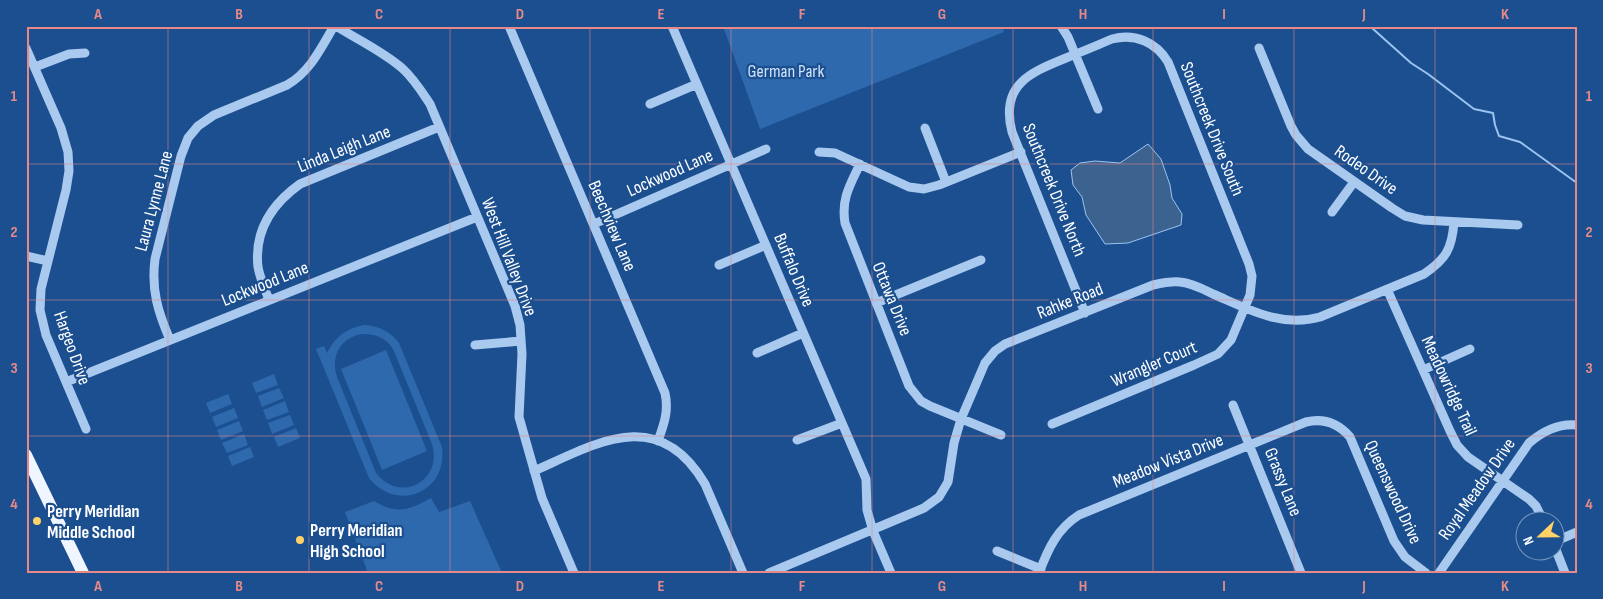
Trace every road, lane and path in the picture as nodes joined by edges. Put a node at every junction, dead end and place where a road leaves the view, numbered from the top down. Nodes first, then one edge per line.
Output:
1 (335, 26) edge
2 (509, 26) edge
3 (672, 26) edge
4 (1061, 26) edge
5 (26, 48) edge
6 (1259, 48) dead end
7 (85, 54) dead end
8 (1075, 54) junction
9 (34, 67) junction
10 (697, 84) junction
11 (650, 104) dead end
12 (1098, 109) dead end
13 (439, 128) junction
14 (925, 128) dead end
15 (766, 149) dead end
16 (819, 152) dead end
17 (1020, 152) junction
18 (731, 164) junction
19 (860, 164) junction
20 (946, 182) junction
21 (1354, 182) junction
22 (1332, 212) dead end
23 (477, 217) junction
24 (1454, 222) junction
25 (594, 224) junction
26 (1518, 225) dead end
27 (766, 244) junction
28 (26, 256) edge
29 (980, 260) dead end
30 (48, 261) junction
31 (719, 265) dead end
32 (1387, 289) junction
33 (269, 300) junction
34 (876, 303) junction
35 (1245, 307) junction
36 (1085, 312) junction
37 (804, 333) junction
38 (170, 340) junction
39 (521, 341) junction
40 (475, 345) dead end
41 (1470, 349) dead end
42 (757, 353) dead end
43 (1423, 370) junction
44 (66, 382) junction
45 (1233, 405) dead end
46 (961, 419) junction
47 (842, 423) junction
48 (1052, 424) dead end
49 (1333, 424) joint
50 (1577, 426) edge
51 (86, 429) dead end
52 (1001, 435) dead end
53 (797, 440) dead end
54 (658, 441) junction
55 (1250, 445) junction
56 (26, 455) edge
57 (534, 471) junction
58 (1502, 481) junction
59 (1539, 512) edge
60 (873, 530) junction
61 (997, 551) dead end
62 (1040, 571) edge
63 (83, 573) edge
64 (574, 573) edge
65 (743, 573) edge
66 (769, 573) edge
67 (892, 573) edge
68 (1301, 573) edge
69 (1426, 573) edge
70 (1439, 573) edge

1 - 13 street, West Hill Valley Drive
1 - 38 street, Laura Lynne Lane
2 - 25 street, Beechview Lane
3 - 10 street, Buffalo Drive
4 - 8 street
5 - 9 street, Hargeo Drive
6 - 21 street, Rodeo Drive
7 - 9 street
8 - 12 street
8 - 17 street, Southcreek Drive North
8 - 35 street, Southcreek Drive South
9 - 30 street, Hargeo Drive
10 - 11 street
10 - 18 street, Buffalo Drive
13 - 23 street, West Hill Valley Drive
13 - 33 street, Linda Leigh Lane
14 - 20 street
15 - 18 street, Lockwood Lane
16 - 19 street
17 - 20 street
17 - 36 street, Southcreek Drive North
18 - 25 street, Lockwood Lane
18 - 27 street, Buffalo Drive
19 - 20 street
19 - 34 street, Ottawa Drive
21 - 22 street
21 - 24 street, Rodeo Drive
23 - 33 street, Lockwood Lane
23 - 39 street, West Hill Valley Drive
24 - 26 street, Rodeo Drive
24 - 32 street, Rahke Road
25 - 54 street, Beechview Lane
27 - 31 street
27 - 37 street, Buffalo Drive
28 - 30 street
29 - 34 street
30 - 44 street, Hargeo Drive
32 - 35 street, Rahke Road
32 - 43 street, Meadowridge Trail
33 - 38 street, Lockwood Lane
34 - 46 street, Ottawa Drive
35 - 36 street, Rahke Road
35 - 48 street, Wrangler Court
36 - 46 street, Rahke Road
37 - 42 street
37 - 47 street, Buffalo Drive
38 - 44 street, Lockwood Lane
39 - 40 street
39 - 57 street, West Hill Valley Drive
41 - 43 street
43 - 58 street, Meadowridge Trail
44 - 51 street, Hargeo Drive
45 - 55 street, Grassy Lane
46 - 52 street, Ottawa Drive
46 - 60 street, Rahke Road
47 - 53 street
47 - 60 street, Buffalo Drive
49 - 55 street, Meadow Vista Drive
49 - 69 street, Queenswood Drive
50 - 58 street, Royal Meadow Drive
54 - 57 street
54 - 65 street
55 - 62 street, Meadow Vista Drive
55 - 68 street, Grassy Lane
56 - 63 main road
57 - 64 street, West Hill Valley Drive
58 - 59 street, Meadowridge Trail
58 - 70 street, Royal Meadow Drive
60 - 66 street, Rahke Road
60 - 67 street, Buffalo Drive
61 - 62 street

